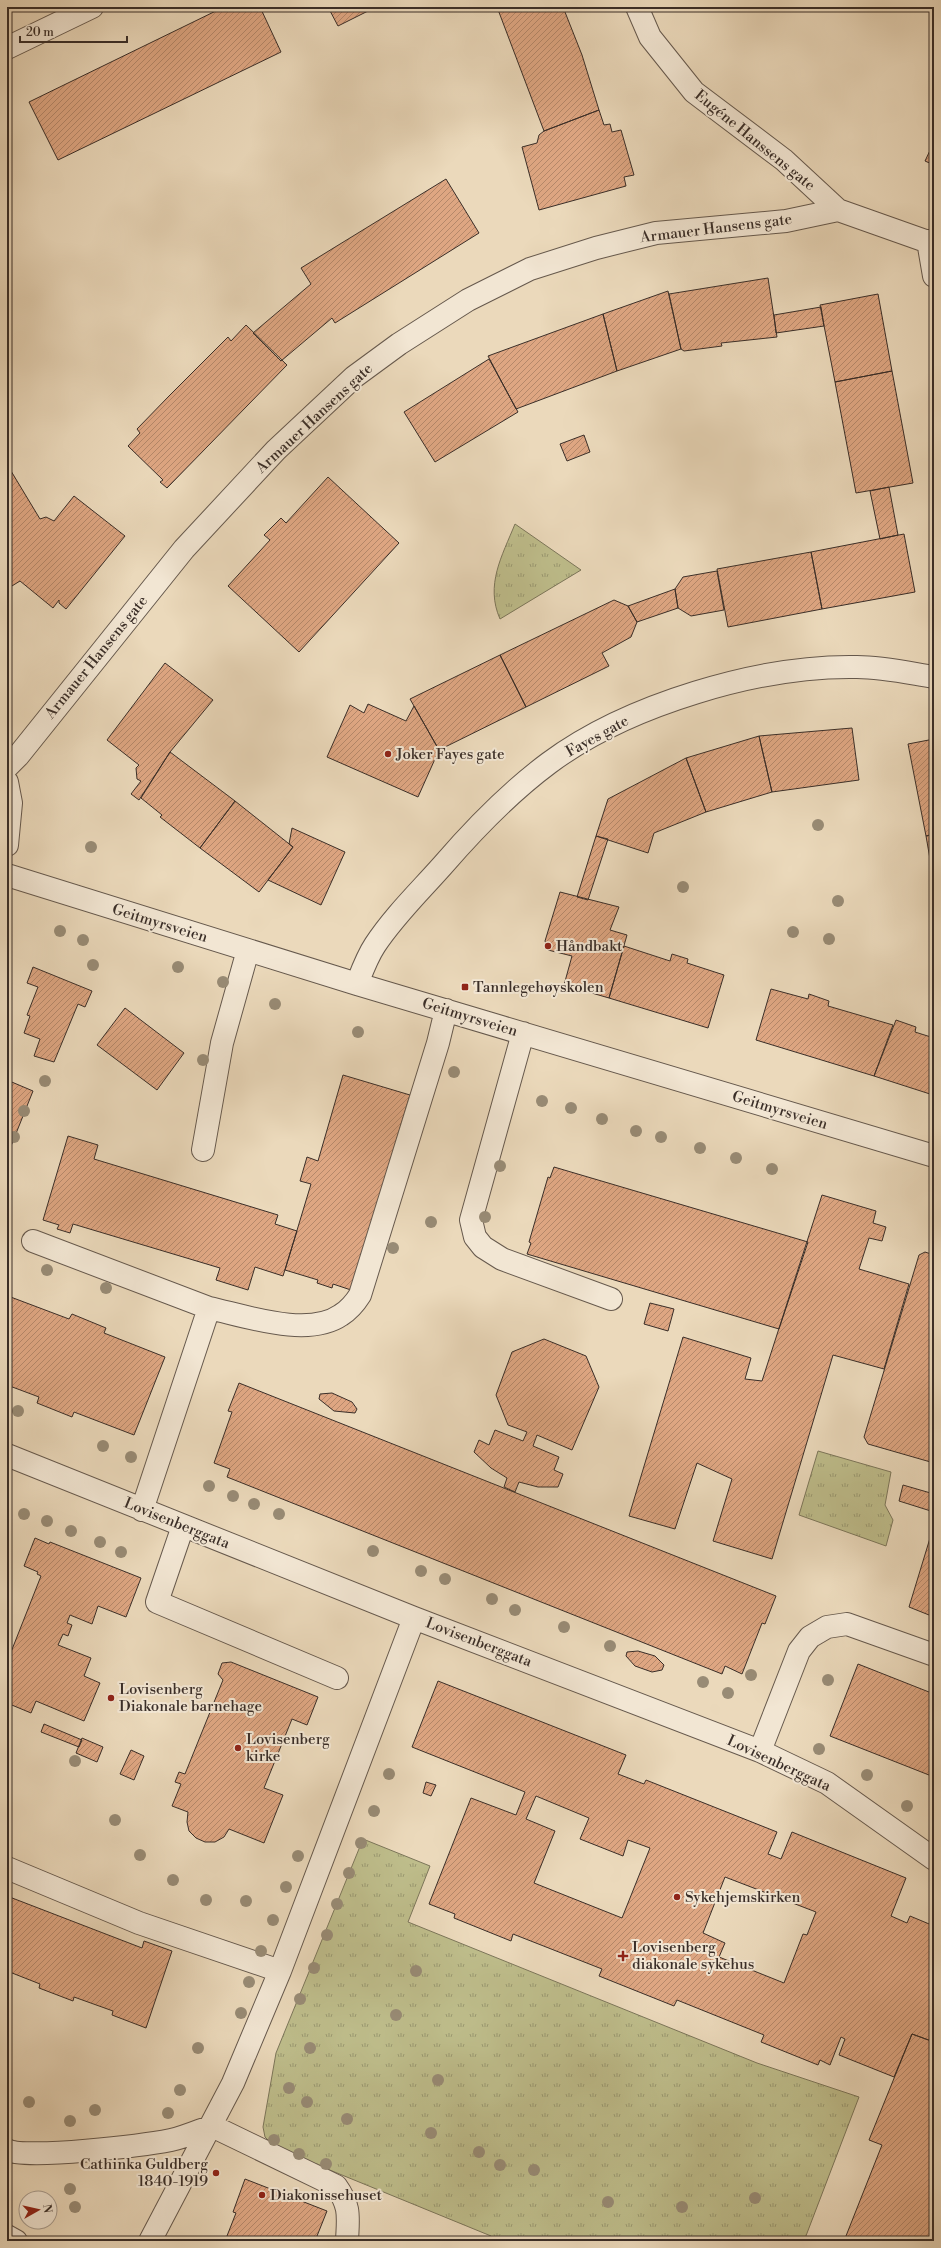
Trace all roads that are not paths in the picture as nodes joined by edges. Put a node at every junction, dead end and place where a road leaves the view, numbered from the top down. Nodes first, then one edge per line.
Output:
1 (92, 7) edge
2 (636, 7) edge
3 (7, 48) edge
4 (838, 210) junction
5 (931, 243) edge
6 (934, 276) edge
7 (934, 677) edge
8 (7, 767) edge
9 (7, 782) edge
10 (7, 845) edge
11 (7, 875) edge
12 (248, 950) junction
13 (357, 984) junction
14 (446, 1010) junction
15 (523, 1033) junction
16 (203, 1150) dead end
17 (934, 1156) edge
18 (33, 1241) dead end
19 (611, 1299) dead end
20 (209, 1308) junction
21 (7, 1456) edge
22 (142, 1510) junction
23 (183, 1526) junction
24 (414, 1618) junction
25 (934, 1655) edge
26 (338, 1678) dead end
27 (760, 1751) junction
28 (934, 1859) edge
29 (7, 1868) edge
30 (280, 1971) junction
31 (212, 2126) junction
32 (7, 2150) edge
33 (7, 2236) edge
34 (16, 2241) edge
35 (150, 2241) edge
36 (347, 2241) edge

1 - 3 street
2 - 4 street, Eugéne Hanssens gate
4 - 5 street
4 - 8 street, Armauer Hansens gate
5 - 6 street
7 - 13 street, Fayes gate
9 - 10 street
11 - 12 street, Geitmyrsveien
12 - 13 street, Geitmyrsveien
12 - 16 street
13 - 14 street, Geitmyrsveien
14 - 15 street, Geitmyrsveien
14 - 20 street
15 - 17 street, Geitmyrsveien
15 - 19 street
18 - 20 street
20 - 22 street
21 - 22 street, Lovisenberggata
22 - 23 street, Lovisenberggata
23 - 24 street, Lovisenberggata
23 - 26 street
24 - 27 street, Lovisenberggata
24 - 30 street
25 - 27 street
27 - 28 street, Lovisenberggata
29 - 30 street
30 - 31 street
31 - 32 street
31 - 35 street
31 - 36 street
33 - 34 street

